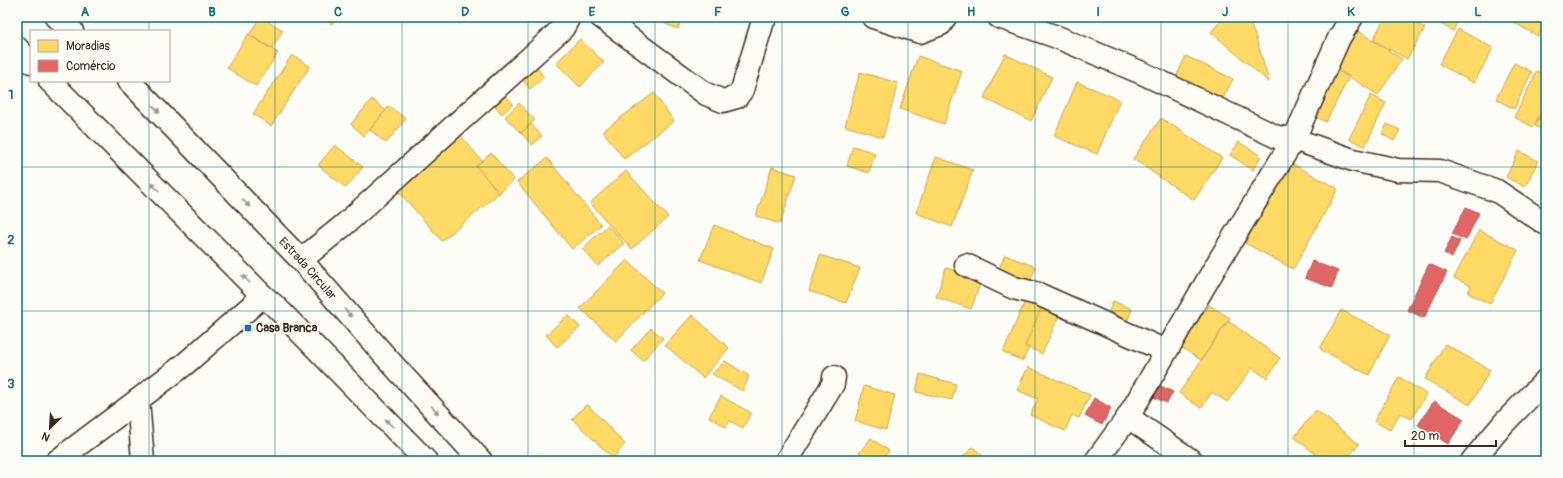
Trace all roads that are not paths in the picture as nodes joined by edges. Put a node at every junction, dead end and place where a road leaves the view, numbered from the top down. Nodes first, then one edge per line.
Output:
1 (56, 17) edge
2 (569, 17) edge
3 (601, 17) edge
4 (766, 17) edge
5 (873, 17) edge
6 (945, 17) edge
7 (999, 17) edge
8 (1352, 17) edge
9 (71, 30) edge
10 (51, 82) edge
11 (130, 82) edge
12 (1294, 139) junction
13 (1546, 224) edge
14 (301, 260) junction
15 (966, 265) dead end
16 (263, 296) junction
17 (1166, 351) junction
18 (834, 377) dead end
19 (1546, 380) edge
20 (138, 400) junction
21 (1128, 417) junction
22 (57, 461) edge
23 (143, 461) edge
24 (426, 461) edge
25 (481, 461) edge
26 (786, 461) edge
27 (1096, 461) edge
28 (1192, 461) edge
29 (1472, 461) edge

1 - 9 street
2 - 14 street
3 - 4 street
5 - 6 street
7 - 12 street
8 - 12 street
16 -> 10 street
11 -> 14 street, Estrada Circular
12 - 13 street
12 - 17 street
14 -> 25 street, Estrada Circular
15 - 17 street
16 - 20 street
24 -> 16 street
17 - 21 street
18 - 26 street
19 - 29 street
20 - 22 street
20 - 23 street
21 - 27 street
21 - 28 street

